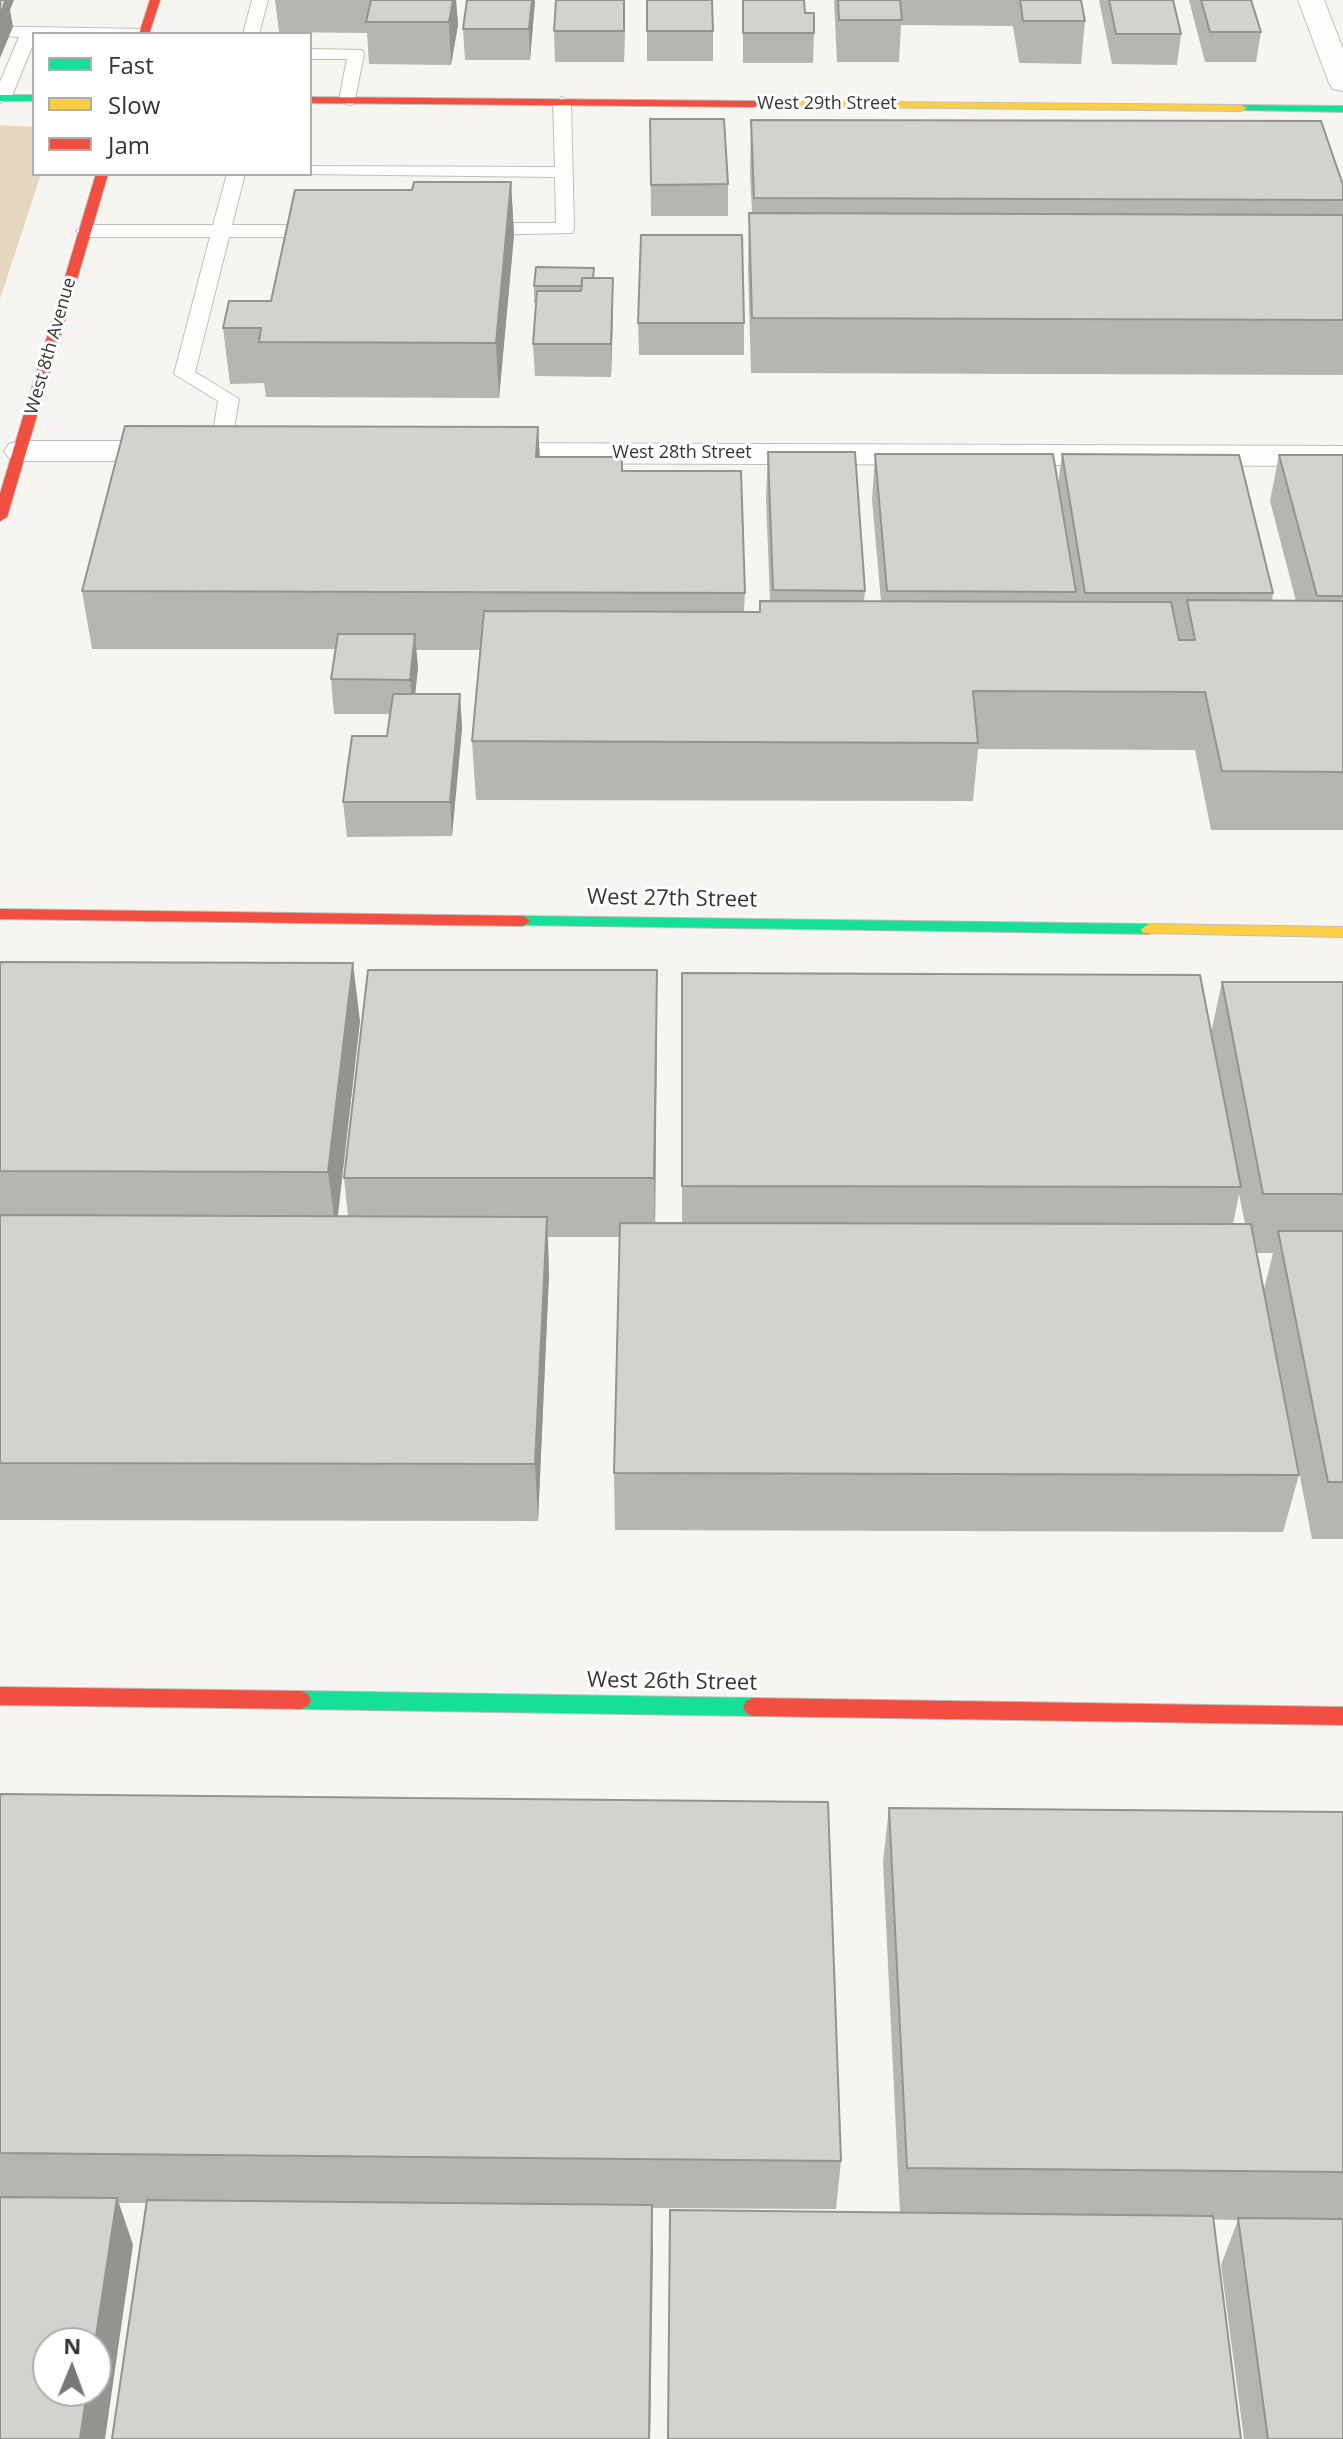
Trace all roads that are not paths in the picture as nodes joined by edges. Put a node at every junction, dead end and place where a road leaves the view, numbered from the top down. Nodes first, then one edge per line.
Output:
1 (155, 0) edge
2 (260, 0) edge
3 (1311, 0) edge
4 (145, 32) edge
5 (252, 32) edge
6 (8, 39) dead end
7 (27, 39) junction
8 (32, 39) edge
9 (312, 54) edge
10 (7, 69) edge
11 (1343, 83) edge
12 (1, 98) edge
13 (32, 98) edge
14 (312, 100) edge
15 (348, 100) junction
16 (562, 102) junction
17 (1343, 109) edge
18 (312, 171) edge
19 (564, 172) junction
20 (101, 176) edge
21 (235, 176) edge
22 (346, 230) edge
23 (456, 230) edge
24 (85, 231) junction
25 (221, 231) junction
26 (20, 451) junction
27 (235, 452) joint
28 (457, 453) edge
29 (1343, 456) edge
30 (4, 488) edge
31 (0, 517) edge
32 (0, 914) edge
33 (1343, 932) edge
34 (0, 1696) edge
35 (1343, 1716) edge

1 - 4 street
2 - 5 lane
3 - 11 street
6 - 7 lane
7 - 8 lane
7 - 10 lane
9 - 15 lane
10 - 12 lane
12 - 13 street
14 - 15 street, West 29th Street
15 - 16 street, West 29th Street
16 - 17 street, West 29th Street
16 - 19 lane
18 - 19 lane
19 - 23 lane
20 - 24 street, West 8th Avenue
21 - 25 lane
22 - 25 lane
24 - 25 lane
24 - 26 street, West 8th Avenue
25 - 27 lane
26 - 27 street
26 - 30 street, West 8th Avenue
28 - 29 street, West 28th Street
30 - 31 street, West 8th Avenue
32 - 33 street, West 27th Street
34 - 35 street, West 26th Street

